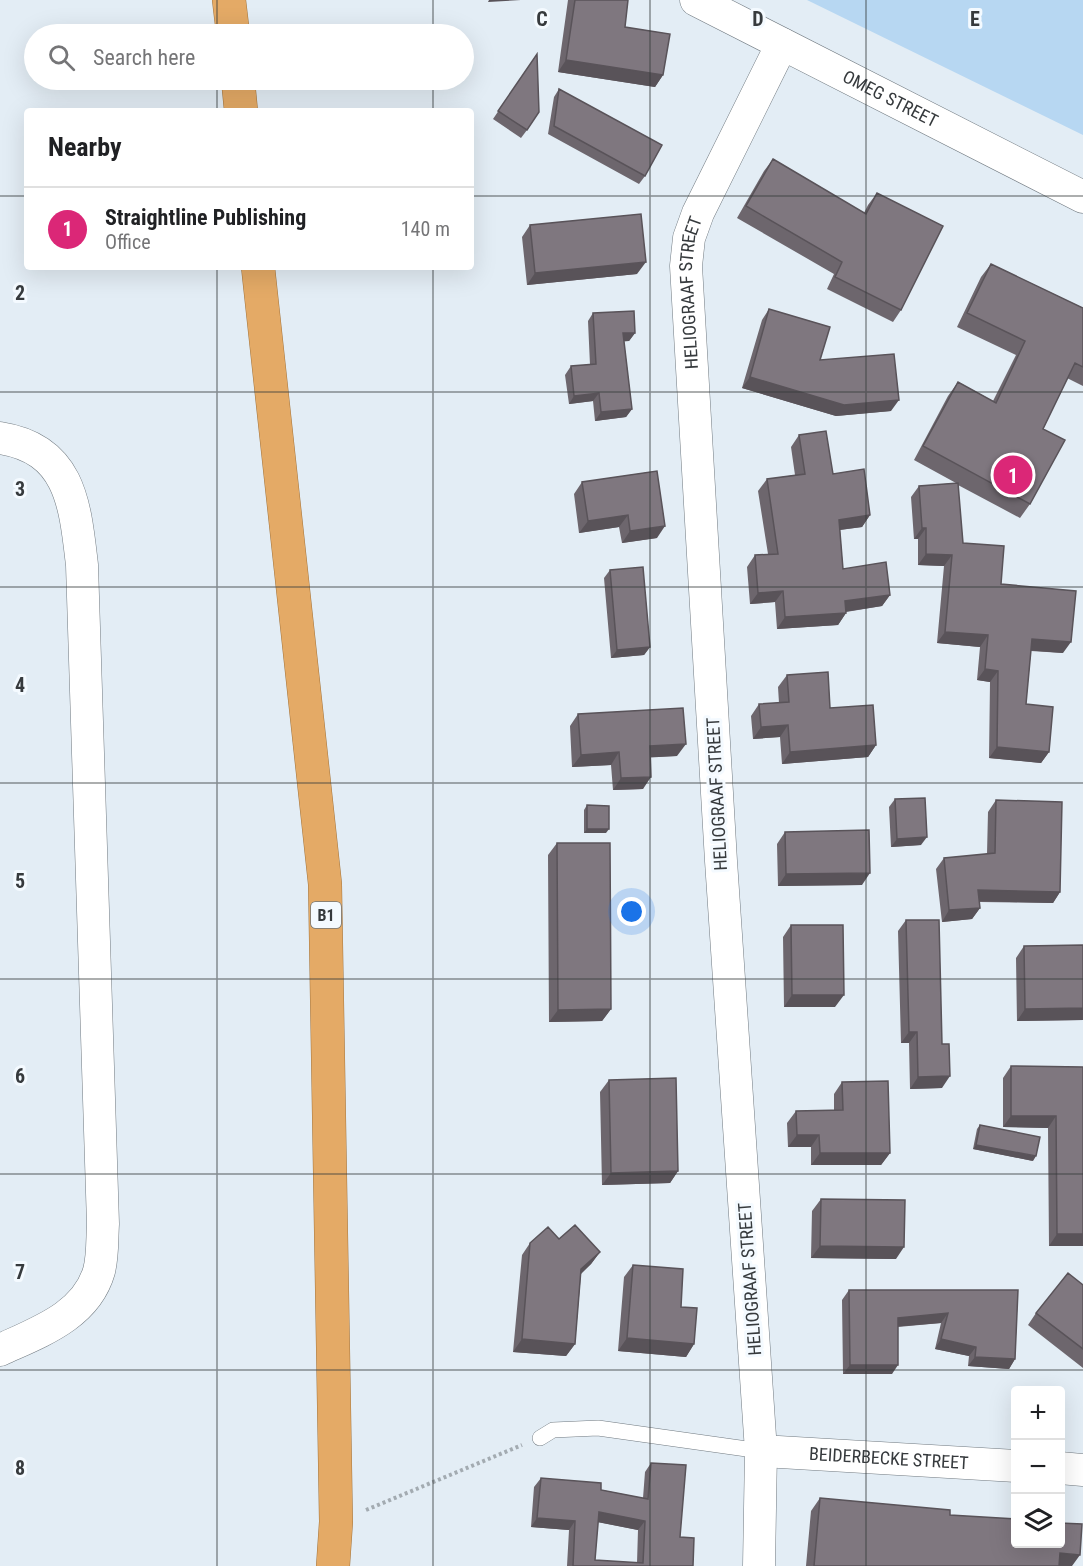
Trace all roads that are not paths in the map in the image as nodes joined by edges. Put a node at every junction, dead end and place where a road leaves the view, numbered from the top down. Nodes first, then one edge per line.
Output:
1 (229, 0) edge
2 (696, 0) edge
3 (232, 24) edge
4 (782, 44) junction
5 (239, 90) edge
6 (241, 108) edge
7 (1083, 197) edge
8 (258, 270) edge
9 (0, 438) edge
10 (0, 1350) edge
11 (540, 1438) road end
12 (761, 1451) junction
13 (1011, 1466) edge
14 (1065, 1468) edge
15 (1083, 1470) edge
16 (333, 1566) edge
17 (759, 1566) edge

1 - 3 highway
2 - 4 street, OMEG STREET
4 - 7 street, OMEG STREET
4 - 12 street, HELIOGRAAF STREET
5 - 6 highway
8 - 16 highway, B1
9 - 10 street
11 - 12 lane
12 - 13 street, BEIDERBECKE STREET
12 - 17 street, HELIOGRAAF STREET
14 - 15 street

